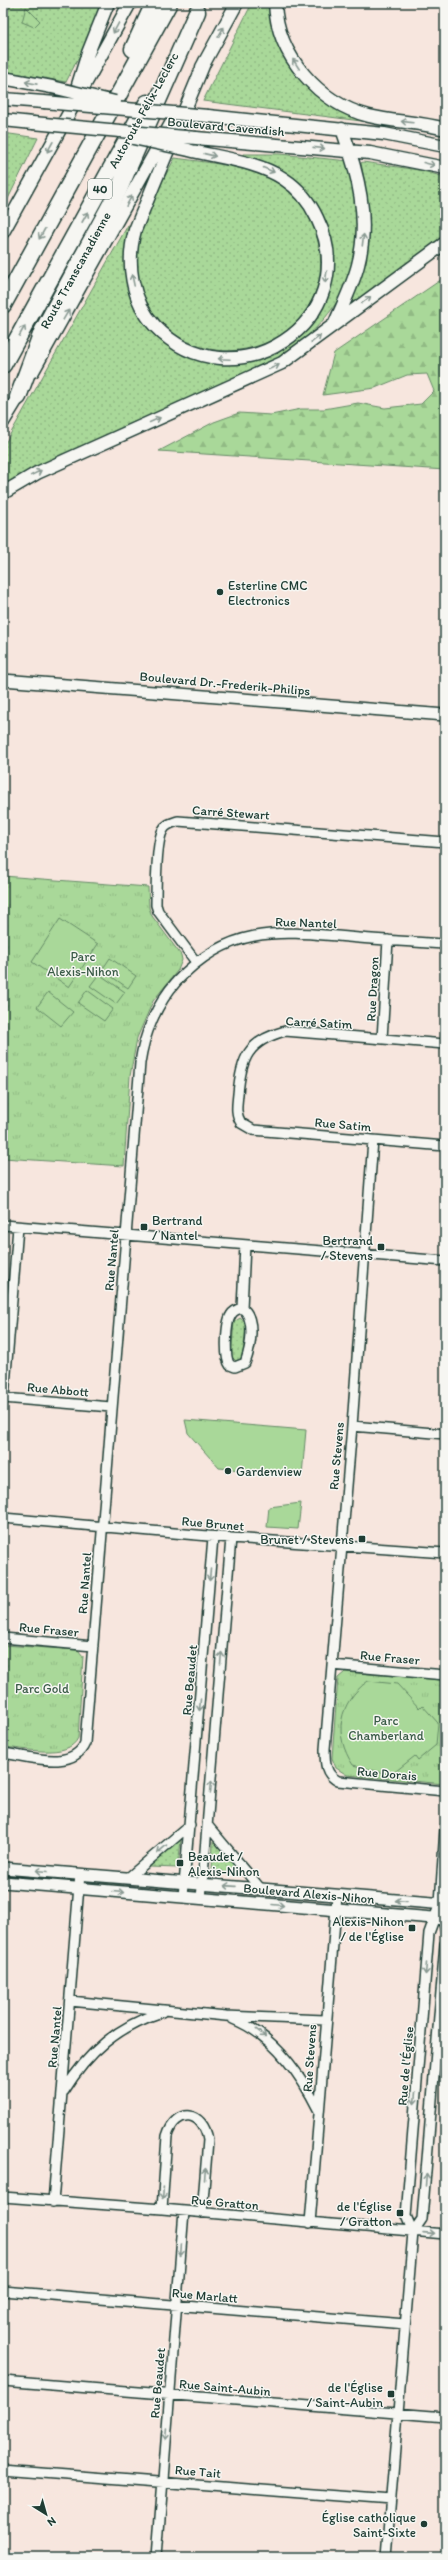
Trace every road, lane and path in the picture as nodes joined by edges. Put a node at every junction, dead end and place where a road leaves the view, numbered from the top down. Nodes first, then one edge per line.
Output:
1 (108, 3) edge
2 (130, 3) edge
3 (154, 3) edge
4 (169, 3) edge
5 (238, 3) edge
6 (275, 3) edge
7 (199, 7) edge
8 (205, 61) junction
9 (3, 78) edge
10 (3, 98) edge
11 (155, 112) junction
12 (69, 113) junction
13 (3, 120) edge
14 (83, 127) junction
15 (342, 129) junction
16 (445, 129) edge
17 (445, 146) edge
18 (350, 151) junction
19 (81, 163) junction
20 (445, 168) edge
21 (3, 232) edge
22 (445, 243) edge
23 (3, 305) edge
24 (335, 324) junction
25 (3, 365) edge
26 (18, 397) junction
27 (3, 422) edge
28 (3, 493) edge
29 (3, 680) edge
30 (445, 715) edge
31 (445, 842) edge
32 (388, 940) junction
33 (445, 944) edge
34 (196, 962) junction
35 (382, 1039) junction
36 (445, 1044) edge
37 (241, 1123) joint
38 (373, 1140) junction
39 (445, 1146) edge
40 (3, 1226) edge
41 (18, 1227) junction
42 (126, 1235) junction
43 (245, 1245) junction
44 (364, 1254) junction
45 (445, 1261) edge
46 (242, 1308) junction
47 (4, 1398) edge
48 (111, 1407) junction
49 (352, 1426) junction
50 (445, 1434) edge
51 (3, 1518) edge
52 (101, 1526) junction
53 (213, 1537) junction
54 (231, 1538) junction
55 (342, 1545) junction
56 (445, 1554) edge
57 (3, 1638) edge
58 (93, 1646) junction
59 (332, 1664) junction
60 (445, 1675) edge
61 (3, 1753) edge
62 (329, 1774) joint
63 (445, 1791) edge
64 (190, 1825) junction
65 (208, 1826) junction
66 (445, 1828) edge
67 (3, 1868) edge
68 (80, 1874) junction
69 (128, 1878) junction
70 (3, 1882) edge
71 (185, 1882) junction
72 (203, 1884) junction
73 (260, 1888) junction
74 (79, 1889) junction
75 (337, 1896) junction
76 (184, 1897) junction
77 (201, 1899) junction
78 (442, 1904) edge
79 (336, 1910) junction
80 (442, 1921) edge
81 (445, 1944) edge
82 (70, 2001) junction
83 (167, 2010) junction
84 (226, 2016) junction
85 (325, 2020) junction
86 (63, 2092) junction
87 (319, 2109) junction
88 (3, 2197) edge
89 (53, 2202) junction
90 (162, 2209) junction
91 (184, 2211) junction
92 (202, 2213) junction
93 (310, 2223) junction
94 (413, 2232) junction
95 (445, 2234) edge
96 (3, 2291) edge
97 (177, 2306) junction
98 (405, 2324) junction
99 (3, 2382) edge
100 (169, 2395) junction
101 (398, 2414) junction
102 (445, 2417) edge
103 (3, 2470) edge
104 (163, 2482) junction
105 (391, 2500) junction
106 (157, 2557) edge
107 (386, 2557) edge

1 - 12 main road
2 -> 12 main road
3 - 19 highway
4 - 19 highway, 40
8 -> 5 main road, Route Transcanadienne
16 -> 6 main road
25 -> 7 highway, Autoroute Félix-Leclerc / 40
7 - 26 highway
14 -> 8 main road, bridge
26 -> 8 main road, Route Transcanadienne
11 -> 9 main road, bridge
10 - 11 main road, Boulevard Cavendish, bridge
11 - 15 main road, Boulevard Cavendish, bridge
12 -> 21 main road
13 - 14 main road, Boulevard Cavendish, bridge
14 -> 18 main road, Boulevard Cavendish, bridge
15 - 17 main road, Boulevard Cavendish
15 - 18 main road
18 -> 20 main road, Boulevard Cavendish
24 -> 18 main road
19 -> 23 highway, 40
24 -> 22 main road
28 -> 24 main road
26 - 27 main road, Route Transcanadienne
29 - 30 street, Boulevard Dr.-Frederik-Philips
31 - 34 street, Carré Stewart
32 - 33 street, Rue Nantel
32 - 34 street, Rue Nantel
32 - 35 street, Rue Dragon
34 - 42 street, Rue Nantel
35 - 36 street, Carré Satim
35 - 37 street, Carré Satim
37 - 38 street, Rue Satim
38 - 39 street, Rue Satim
38 - 44 street, Rue Stevens
40 - 41 street
41 - 42 street
41 - 47 street
42 - 43 street
42 - 48 street, Rue Nantel
43 - 44 street
43 - 46 street
44 - 45 street
44 - 49 street, Rue Stevens
46 - 46 street
47 - 48 street, Rue Abbott
48 - 52 street, Rue Nantel
49 - 50 street
49 - 55 street, Rue Stevens
51 - 52 street, Rue Brunet
52 - 53 street, Rue Brunet
52 - 58 street, Rue Nantel
53 - 54 street, Rue Brunet
53 -> 64 street, Rue Beaudet
54 - 55 street, Rue Brunet
65 -> 54 street
55 - 56 street, Rue Brunet
55 - 59 street, Rue Stevens
57 - 58 street, Rue Fraser
58 - 61 street, Rue Nantel
59 - 60 street, Rue Fraser
59 - 62 street, Rue Stevens
62 - 63 street, Rue Dorais
64 -> 69 street
64 - 71 street, Rue Beaudet
65 - 72 street
65 - 73 street
66 - 78 street, Rue de l'Église
68 -> 67 street, Boulevard Alexis-Nihon
68 - 69 street, Boulevard Alexis-Nihon
68 - 74 street, Rue Nantel
69 - 71 street, Boulevard Alexis-Nihon
70 - 74 street, Boulevard Alexis-Nihon
71 - 72 street, Boulevard Alexis-Nihon
71 - 76 street, Rue Beaudet
73 -> 72 street, Boulevard Alexis-Nihon
72 - 77 street
73 - 75 street, Boulevard Alexis-Nihon
74 -> 76 street, Boulevard Alexis-Nihon
74 - 82 street, Rue Nantel
78 -> 75 street, Boulevard Alexis-Nihon
75 - 79 street, Rue Stevens
76 - 77 street, Boulevard Alexis-Nihon
77 -> 79 street, Boulevard Alexis-Nihon
78 - 80 street, Rue de l'Église
79 - 80 street, Boulevard Alexis-Nihon
79 - 85 street, Rue Stevens
80 -> 94 street, Rue de l'Église
94 -> 81 street, Rue de l'Église
82 - 83 street
82 - 86 street, Rue Nantel
83 - 84 street
83 - 86 street
84 - 85 street
84 -> 87 street
85 - 87 street, Rue Stevens
86 - 89 street, Rue Nantel
87 - 93 street, Rue Stevens
88 - 89 street, Rue Gratton
89 - 90 street, Rue Gratton
90 - 91 street, Rue Gratton
92 -> 90 street
91 - 92 street, Rue Gratton
91 -> 97 street, Rue Beaudet
92 - 93 street, Rue Gratton
93 - 94 street, Rue Gratton
94 -> 95 street, Rue Gratton
94 - 98 street, Rue de l'Église
96 - 97 street, Rue Marlatt
97 - 98 street, Rue Marlatt
97 - 100 street, Rue Beaudet
98 - 101 street, Rue de l'Église
99 - 100 street, Rue Saint-Aubin
100 - 101 street, Rue Saint-Aubin
100 -> 104 street, Rue Beaudet
101 - 102 street, Rue Saint-Aubin
101 - 105 street, Rue de l'Église
103 - 104 street, Rue Tait
104 - 105 street, Rue Tait
104 - 106 street, Rue Beaudet
105 - 107 street, Rue de l'Église

